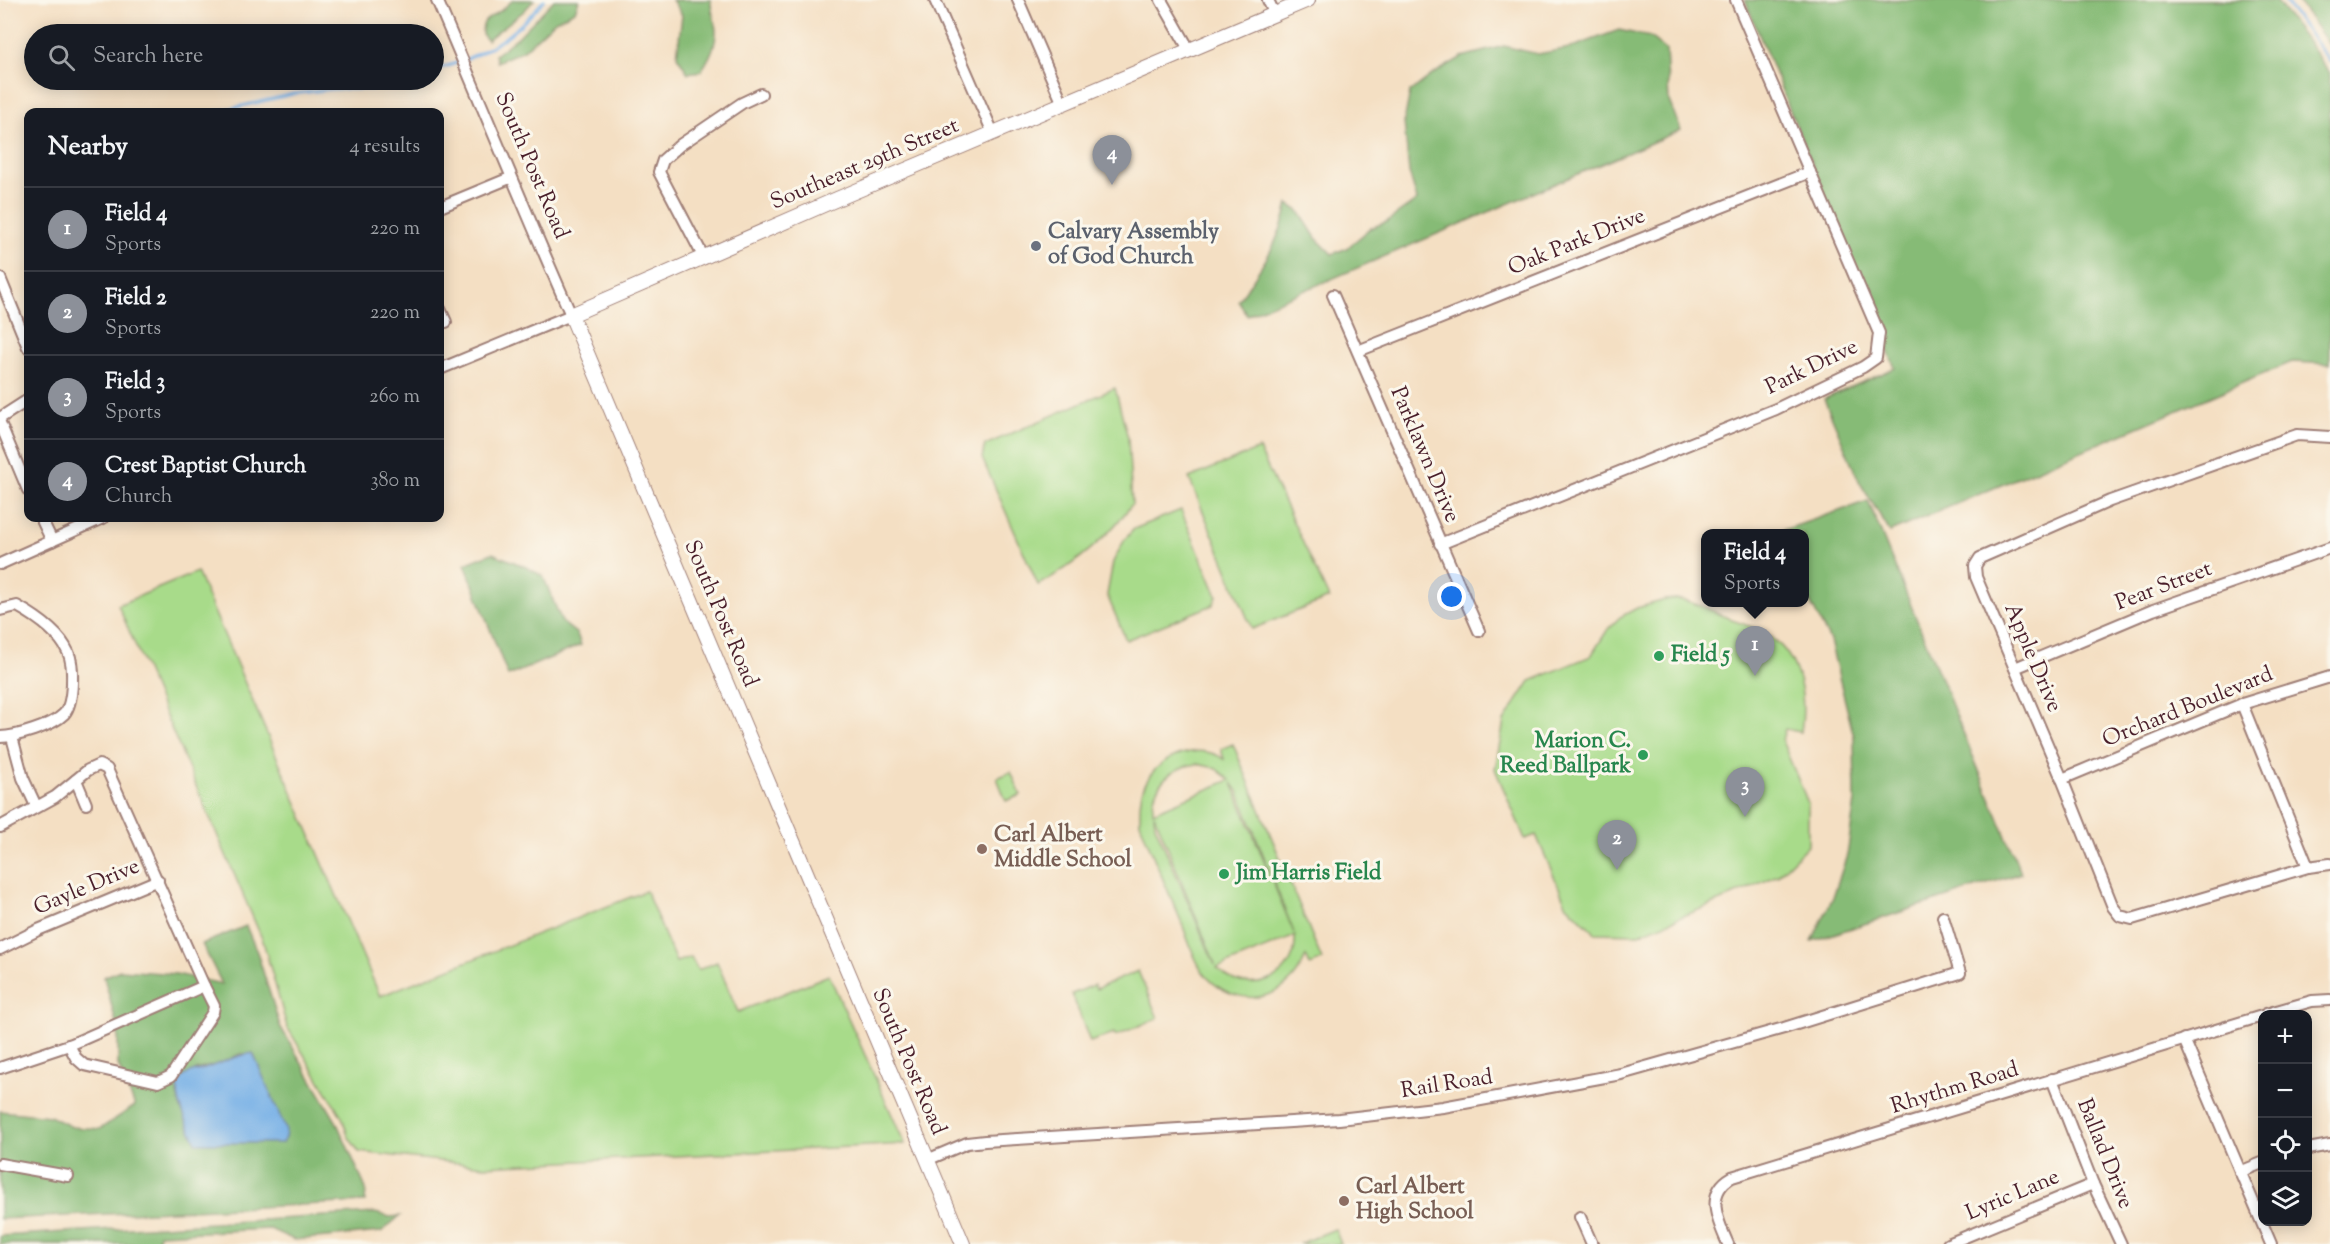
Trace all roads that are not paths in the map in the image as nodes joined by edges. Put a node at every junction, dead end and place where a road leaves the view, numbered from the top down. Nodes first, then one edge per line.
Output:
1 (437, 0) edge
2 (935, 0) edge
3 (1018, 0) edge
4 (1161, 0) edge
5 (1268, 0) edge
6 (1308, 0) edge
7 (1736, 0) edge
8 (1275, 15) junction
9 (1190, 51) junction
10 (761, 94) dead end
11 (1063, 104) junction
12 (993, 133) junction
13 (1810, 172) junction
14 (510, 178) junction
15 (444, 205) edge
16 (704, 258) junction
17 (0, 278) edge
18 (1333, 295) dead end
19 (571, 315) junction
20 (444, 318) edge
21 (446, 322) dead end
22 (24, 337) edge
23 (1358, 351) junction
24 (444, 367) edge
25 (24, 403) edge
26 (0, 418) edge
27 (0, 423) edge
28 (2330, 437) edge
29 (24, 480) edge
30 (42, 522) edge
31 (94, 522) edge
32 (52, 541) junction
33 (1440, 544) junction
34 (2330, 548) edge
35 (0, 564) edge
36 (0, 610) edge
37 (1479, 631) dead end
38 (2014, 668) junction
39 (2330, 677) edge
40 (2242, 704) junction
41 (0, 737) edge
42 (12, 737) junction
43 (2062, 779) junction
44 (76, 780) junction
45 (86, 804) dead end
46 (36, 806) junction
47 (0, 827) edge
48 (2330, 864) edge
49 (2308, 867) junction
50 (158, 880) junction
51 (1943, 917) dead end
52 (0, 949) edge
53 (204, 986) junction
54 (2330, 999) edge
55 (2281, 1010) edge
56 (2258, 1017) edge
57 (2184, 1039) junction
58 (69, 1045) junction
59 (0, 1068) edge
60 (2052, 1079) junction
61 (2330, 1145) edge
62 (2312, 1148) edge
63 (927, 1160) junction
64 (0, 1164) edge
65 (2258, 1165) edge
66 (2241, 1172) junction
67 (68, 1176) dead end
68 (2093, 1184) junction
69 (1580, 1216) dead end
70 (963, 1244) edge
71 (1592, 1244) edge
72 (1728, 1244) edge
73 (1948, 1244) edge
74 (2121, 1244) edge
75 (2271, 1244) edge

1 - 14 street, South Post Road
2 - 12 street
3 - 11 street
4 - 9 street
5 - 8 street
6 - 8 main road, Southeast 29th Street
7 - 13 street, Park Drive
8 - 9 main road, Southeast 29th Street
9 - 11 main road, Southeast 29th Street
10 - 16 street
11 - 12 main road, Southeast 29th Street
12 - 16 main road, Southeast 29th Street
13 - 23 street, Oak Park Drive
13 - 33 street, Park Drive
14 - 15 street
14 - 19 street, South Post Road
16 - 19 main road, Southeast 29th Street
17 - 22 street
18 - 23 street, Parklawn Drive
19 - 24 street, Southeast 29th Street
19 - 63 main road, South Post Road
20 - 21 street
23 - 33 street, Parklawn Drive
25 - 26 street
27 - 29 street
28 - 38 street, Apple Drive
30 - 32 street
31 - 32 street
32 - 35 street
33 - 37 street, Parklawn Drive
34 - 38 street, Pear Street
36 - 42 street
38 - 43 street, Apple Drive
39 - 40 street, Orchard Boulevard
40 - 43 street, Orchard Boulevard
40 - 49 street
41 - 42 street
42 - 46 street
43 - 49 street, Apple Drive
44 - 45 street
44 - 46 street, Gayle Drive
44 - 50 street, Gayle Drive
46 - 47 street, Gayle Drive
48 - 49 street, Apple Drive
50 - 52 street, Gayle Drive
50 - 53 street, Gayle Drive
51 - 63 street, Rail Road
53 - 58 street
53 - 58 street, Gayle Drive
54 - 55 street, Rhythm Road
56 - 57 street, Rhythm Road
57 - 60 street, Rhythm Road
57 - 66 street
58 - 59 street
60 - 68 street, Ballad Drive
60 - 72 street, Rhythm Road
61 - 62 street
63 - 70 main road, South Post Road
64 - 67 street
65 - 66 street
66 - 75 street
68 - 73 street, Lyric Lane
68 - 74 street, Ballad Drive
69 - 71 street

